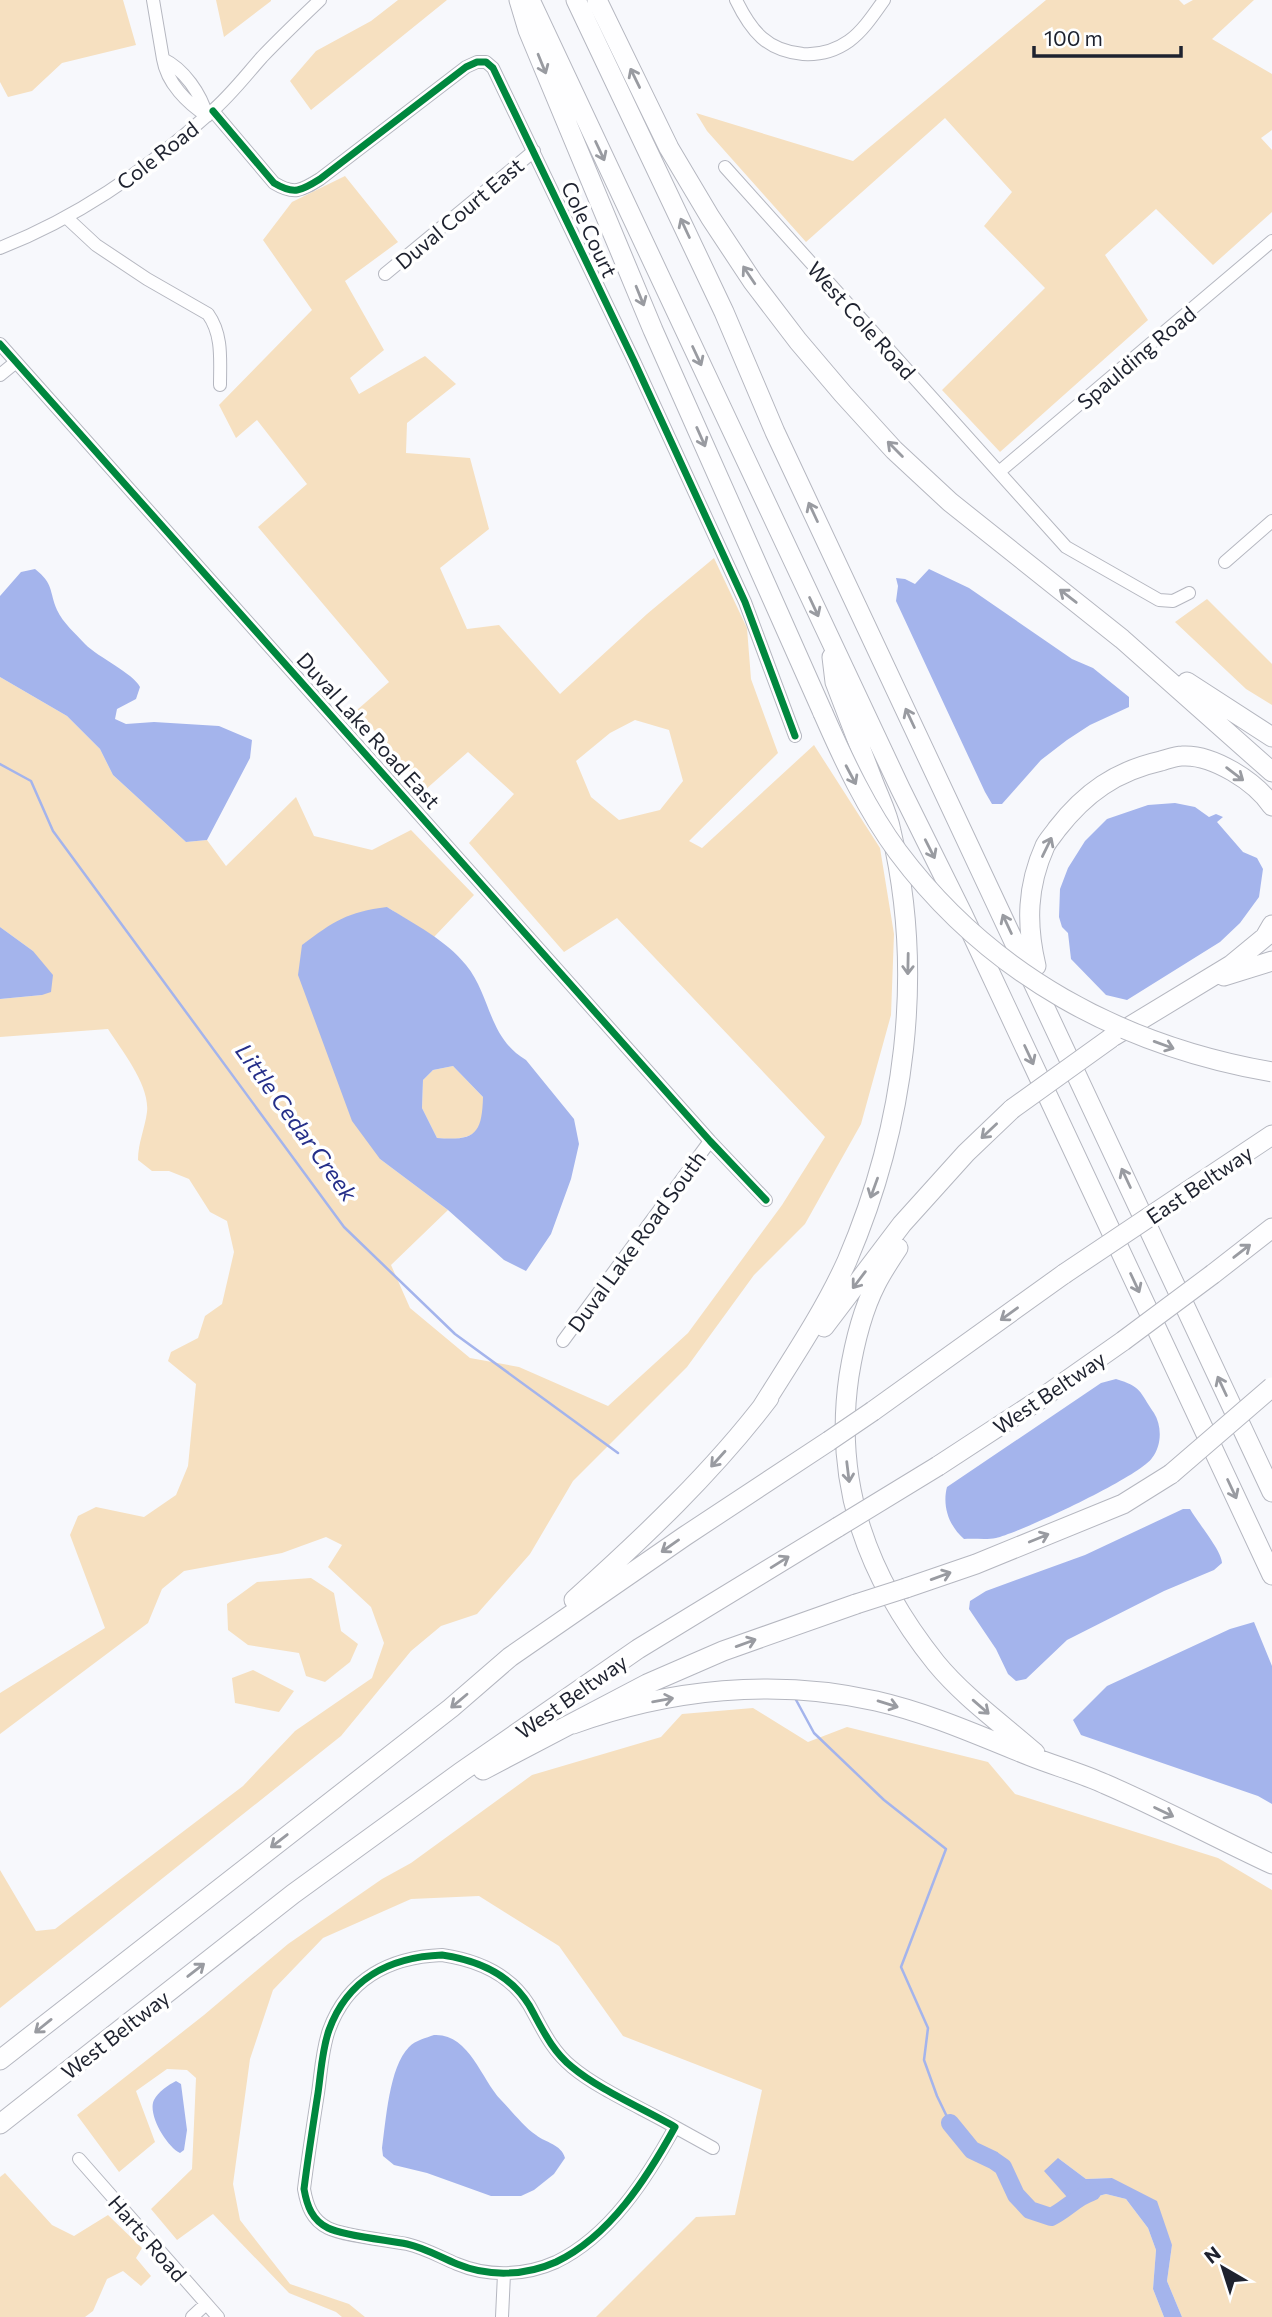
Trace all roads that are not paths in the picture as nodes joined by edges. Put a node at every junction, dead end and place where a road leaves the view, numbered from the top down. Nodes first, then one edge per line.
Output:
1 (153, 0) edge
2 (320, 0) edge
3 (519, 0) edge
4 (530, 0) edge
5 (576, 0) edge
6 (597, 0) edge
7 (736, 0) edge
8 (884, 0) edge
9 (210, 114) junction
10 (534, 151) junction
11 (725, 167) dead end
12 (67, 218) junction
13 (1272, 241) edge
14 (0, 248) edge
15 (385, 274) dead end
16 (0, 344) edge
17 (16, 362) junction
18 (0, 375) edge
19 (220, 385) dead end
20 (999, 472) junction
21 (1272, 521) edge
22 (1225, 562) dead end
23 (1189, 593) dead end
24 (1122, 639) junction
25 (831, 642) junction
26 (795, 736) dead end
27 (1272, 737) edge
28 (1272, 772) edge
29 (1272, 806) edge
30 (1272, 925) edge
31 (1272, 961) edge
32 (1200, 983) junction
33 (1047, 1008) junction
34 (1272, 1072) edge
35 (1272, 1135) edge
36 (710, 1141) junction
37 (966, 1153) junction
38 (766, 1200) dead end
39 (1272, 1228) edge
40 (563, 1340) dead end
41 (1272, 1387) edge
42 (762, 1408) junction
43 (1272, 1492) edge
44 (1272, 1575) edge
45 (510, 1657) junction
46 (573, 1724) junction
47 (1047, 1763) junction
48 (1272, 1864) edge
49 (293, 1894) junction
50 (0, 2060) edge
51 (0, 2124) edge
52 (675, 2127) junction
53 (713, 2148) dead end
54 (79, 2160) dead end
55 (504, 2274) junction
56 (206, 2304) junction
57 (192, 2317) edge
58 (218, 2317) edge
59 (502, 2317) edge

1 - 9 street
2 - 9 street, Cole Road
3 -> 34 highway, bridge
4 -> 25 highway
33 -> 5 highway
24 -> 6 highway
7 - 8 street
9 - 10 street, Cole Court
9 - 12 street, Cole Road
10 - 15 street, Duval Court East
10 - 26 street, Cole Court
11 - 20 street, West Cole Road
12 - 14 street, Cole Road
12 - 19 street
13 - 20 street, Spaulding Road
16 - 17 street, Duval Lake Road East
17 - 18 street
17 - 36 street, Duval Lake Road East
20 - 23 street, West Cole Road
21 - 22 street
24 - 27 highway
24 - 28 highway
25 -> 42 highway
25 -> 44 highway
33 -> 29 highway
30 - 32 highway
31 - 32 highway
32 -> 37 highway, bridge
43 -> 33 highway
35 -> 45 highway, East Beltway, bridge
36 - 38 street, Duval Lake Road East
36 - 40 street, Duval Lake Road South
37 -> 42 highway
37 -> 47 highway
49 -> 39 highway, West Beltway, bridge
46 -> 41 highway, bridge
42 -> 45 highway
45 -> 50 highway
46 -> 47 highway
46 - 49 highway
47 -> 48 highway
51 -> 49 highway, West Beltway
52 - 53 street
52 - 55 street
52 - 55 street
54 - 56 street, Harts Road
55 - 59 street
56 - 57 street
56 - 58 street, Harts Road

